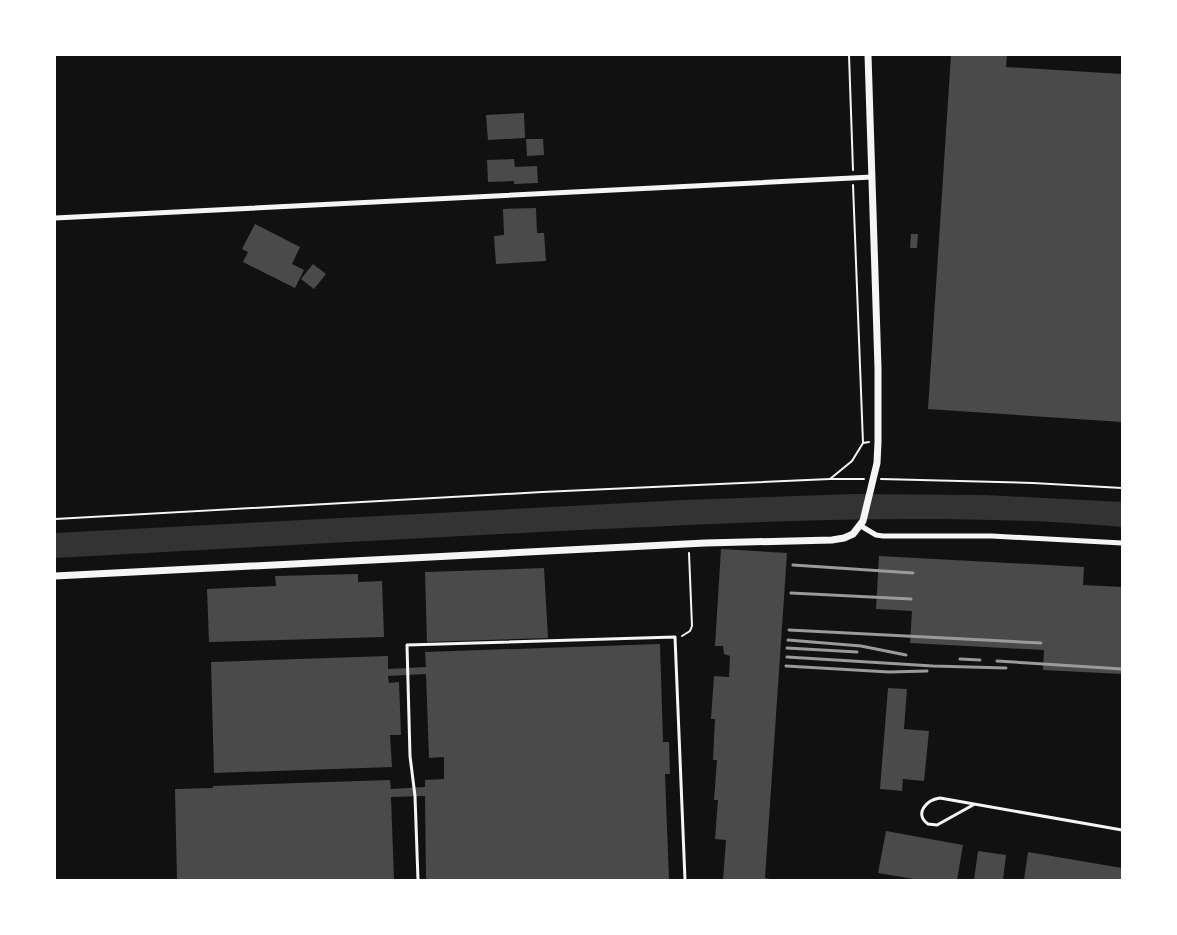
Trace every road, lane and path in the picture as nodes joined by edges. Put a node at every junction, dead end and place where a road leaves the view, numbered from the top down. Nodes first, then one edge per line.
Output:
1 (848, 55) edge
2 (868, 55) edge
3 (872, 177) junction
4 (853, 178) junction
5 (55, 218) edge
6 (878, 442) junction
7 (863, 443) junction
8 (830, 479) junction
9 (865, 479) dead end
10 (883, 479) dead end
11 (1122, 488) edge
12 (55, 519) edge
13 (860, 526) junction
14 (1122, 543) edge
15 (689, 544) junction
16 (55, 576) edge
17 (675, 637) junction
18 (973, 805) junction
19 (1122, 830) edge
20 (418, 880) edge
21 (685, 880) edge

1 - 4 path
2 - 3 street
3 - 4 street
3 - 6 street
4 - 5 street
4 - 7 path
6 - 7 path
6 - 13 street
7 - 8 path
8 - 9 path
8 - 12 path
10 - 11 path
13 - 14 street
13 - 15 street
15 - 16 street
15 - 17 path
17 - 20 lane
17 - 21 lane
18 - 18 lane
18 - 19 lane

